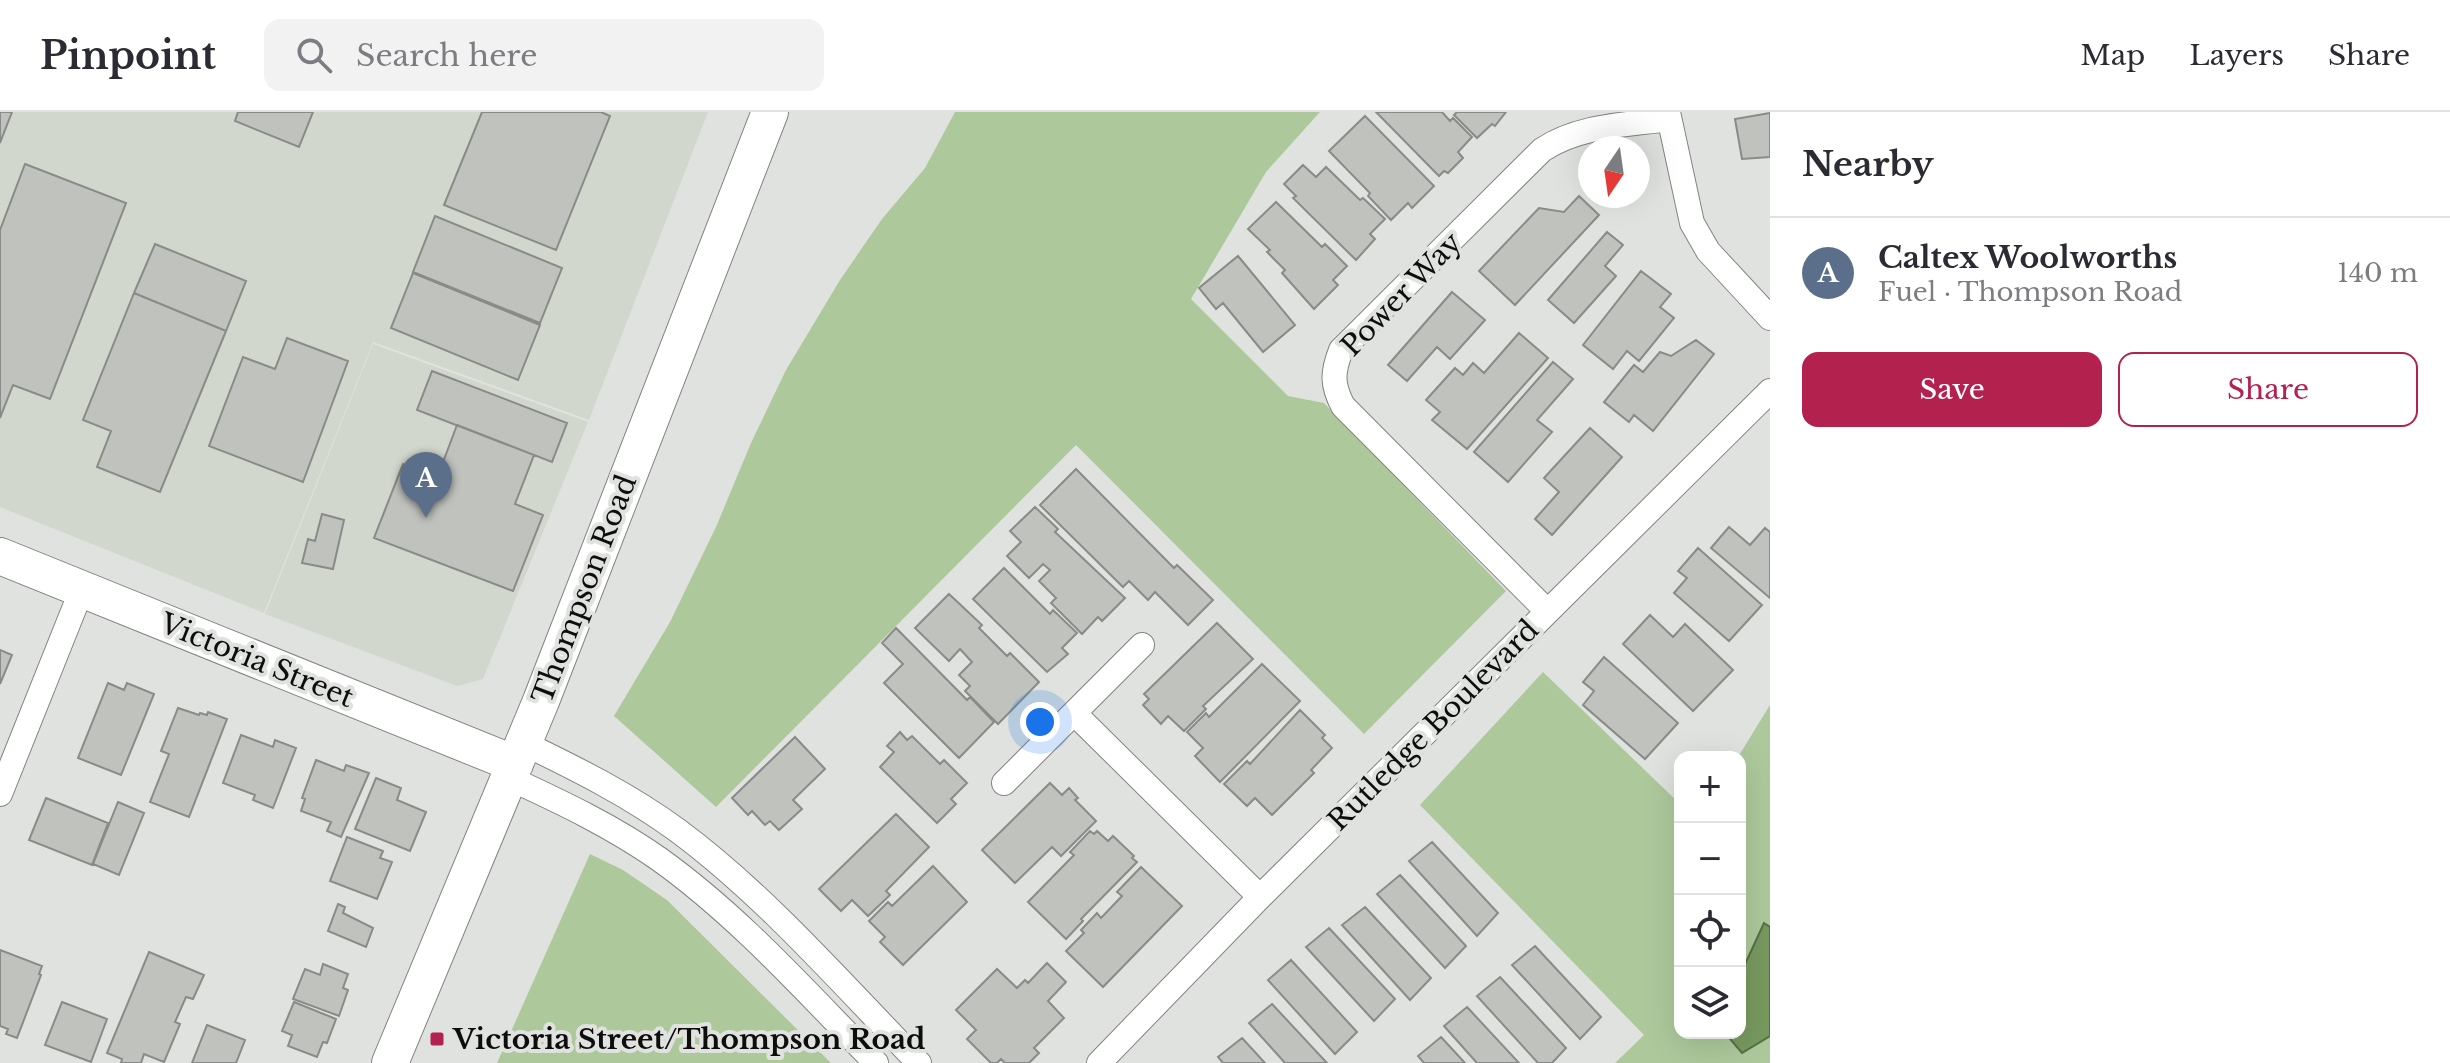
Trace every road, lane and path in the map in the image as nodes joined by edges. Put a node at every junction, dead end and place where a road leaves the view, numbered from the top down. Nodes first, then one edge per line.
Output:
1 (770, 112) edge
2 (1669, 116) edge
3 (1770, 318) edge
4 (1770, 391) edge
5 (0, 556) edge
6 (82, 589) junction
7 (1547, 611) junction
8 (1142, 645) dead end
9 (1074, 713) junction
10 (516, 762) junction
11 (1004, 783) dead end
12 (0, 794) edge
13 (1260, 897) junction
14 (390, 1063) edge
15 (876, 1063) edge
16 (919, 1063) edge
17 (1099, 1063) edge

1 - 10 main road, Thompson Road
2 - 3 street
2 - 7 street, Power Way
4 - 7 street, Rutledge Boulevard
5 - 6 main road, Victoria Street
6 - 10 main road, Victoria Street
6 - 12 street
7 - 13 street, Rutledge Boulevard
8 - 9 street
9 - 11 street
9 - 13 street
10 - 14 main road, Thompson Road
10 - 15 street
10 - 16 street
13 - 17 street, Rutledge Boulevard

